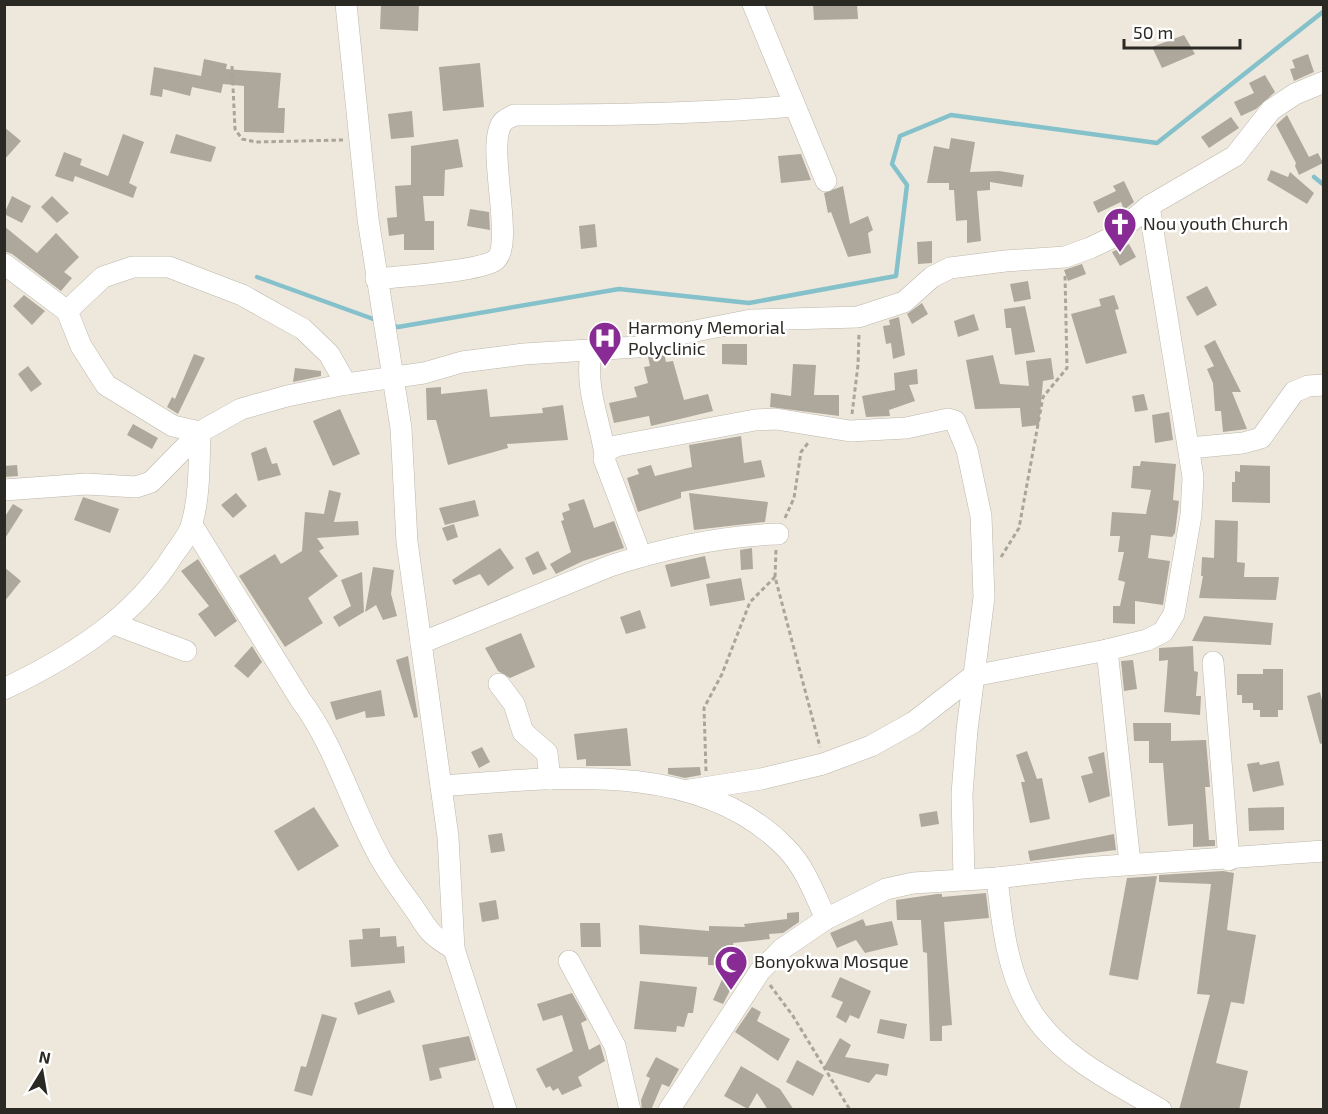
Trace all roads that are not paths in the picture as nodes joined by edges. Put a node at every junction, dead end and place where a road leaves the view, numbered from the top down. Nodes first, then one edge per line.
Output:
1 (346, 4) edge
2 (753, 4) edge
3 (1323, 82) edge
4 (794, 106) junction
5 (826, 181) dead end
6 (1149, 206) junction
7 (4, 264) edge
8 (376, 279) junction
9 (67, 310) junction
10 (591, 351) junction
11 (394, 377) junction
12 (346, 384) junction
13 (1323, 385) edge
14 (200, 432) junction
15 (1189, 448) junction
16 (605, 454) junction
17 (4, 490) edge
18 (192, 525) junction
19 (778, 534) road end
20 (641, 556) junction
21 (114, 624) junction
22 (421, 643) junction
23 (1107, 650) junction
24 (186, 651) dead end
25 (1213, 662) dead end
26 (973, 676) junction
27 (499, 684) dead end
28 (4, 689) edge
29 (550, 779) junction
30 (441, 786) junction
31 (700, 788) junction
32 (1323, 851) edge
33 (1229, 860) junction
34 (1130, 864) junction
35 (964, 878) junction
36 (997, 878) junction
37 (826, 919) junction
38 (454, 949) junction
39 (569, 961) dead end
40 (506, 1110) edge
41 (630, 1110) edge
42 (669, 1110) edge
43 (1161, 1110) edge

1 - 8 street
2 - 4 street
3 - 6 street
4 - 5 street
4 - 8 street
6 - 10 street
6 - 15 street
7 - 9 street
8 - 11 street
9 - 12 street
9 - 14 street
10 - 11 street
10 - 16 street
11 - 12 street
11 - 22 street
12 - 14 street
13 - 15 street
14 - 17 street
14 - 18 street
15 - 23 street
16 - 20 street
16 - 26 street
18 - 21 street
18 - 38 street
19 - 20 street
20 - 22 street
21 - 24 street
21 - 28 street
22 - 30 street
23 - 26 street
23 - 34 street
25 - 33 street
26 - 31 street
26 - 35 street
27 - 29 street
29 - 30 street
29 - 31 street
30 - 38 street
31 - 37 street
32 - 33 street
33 - 34 street
34 - 36 street
35 - 36 street
35 - 37 street
36 - 43 street
37 - 42 street
38 - 40 street
39 - 41 street

